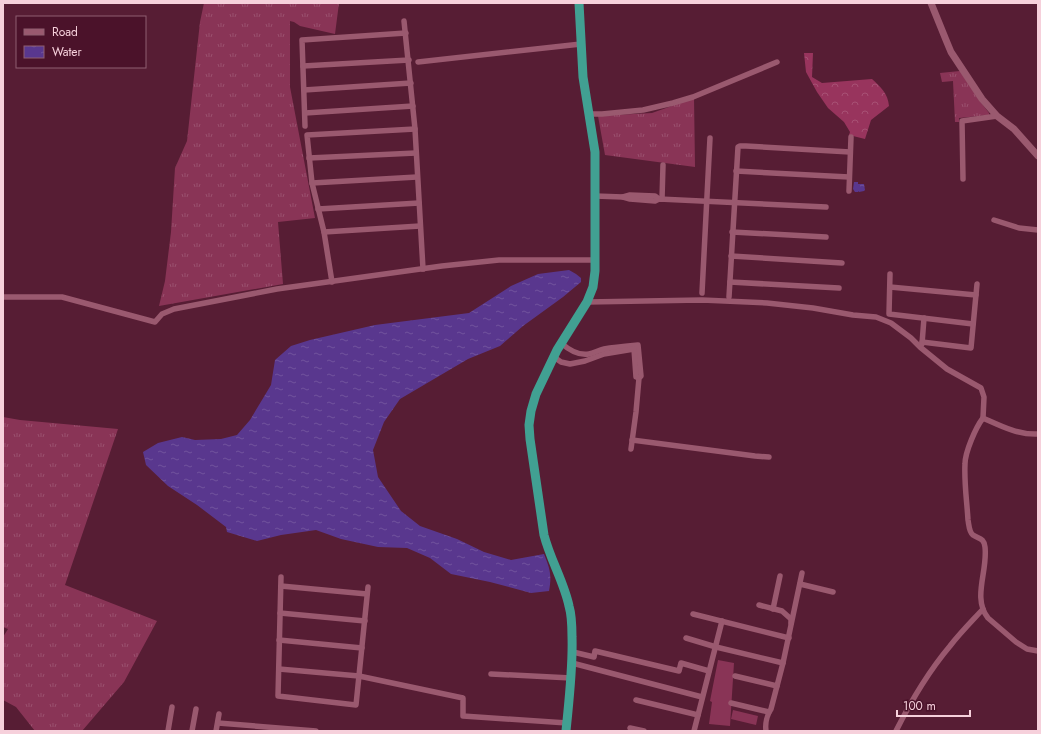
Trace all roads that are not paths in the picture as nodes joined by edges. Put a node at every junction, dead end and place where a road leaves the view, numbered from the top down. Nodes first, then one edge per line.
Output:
1 (579, 3) edge
2 (931, 3) edge
3 (404, 21) dead end
4 (406, 33) junction
5 (581, 44) junction
6 (409, 60) junction
7 (418, 62) dead end
8 (777, 62) dead end
9 (303, 66) junction
10 (411, 83) junction
11 (304, 90) junction
12 (413, 106) junction
13 (305, 113) junction
14 (589, 114) junction
15 (997, 116) junction
16 (305, 126) dead end
17 (415, 129) junction
18 (851, 137) dead end
19 (710, 138) dead end
20 (850, 152) junction
21 (416, 153) junction
22 (1038, 156) edge
23 (309, 158) junction
24 (663, 165) dead end
25 (736, 171) junction
26 (418, 177) junction
27 (849, 177) junction
28 (963, 179) dead end
29 (312, 183) junction
30 (849, 191) dead end
31 (595, 196) junction
32 (660, 199) junction
33 (707, 202) junction
34 (419, 203) junction
35 (734, 203) junction
36 (826, 207) dead end
37 (318, 209) junction
38 (994, 220) dead end
39 (420, 226) junction
40 (1038, 230) edge
41 (324, 232) junction
42 (732, 232) junction
43 (826, 237) dead end
44 (731, 256) junction
45 (595, 260) junction
46 (842, 263) dead end
47 (423, 269) junction
48 (890, 274) dead end
49 (332, 282) junction
50 (730, 282) junction
51 (977, 284) dead end
52 (890, 287) junction
53 (839, 288) dead end
54 (702, 294) dead end
55 (976, 295) junction
56 (3, 297) edge
57 (729, 297) dead end
58 (587, 302) junction
59 (924, 318) junction
60 (973, 324) junction
61 (561, 343) junction
62 (921, 345) junction
63 (554, 357) junction
64 (639, 378) junction
65 (983, 418) junction
66 (1038, 434) edge
67 (632, 440) junction
68 (631, 449) dead end
69 (769, 457) dead end
70 (802, 573) dead end
71 (780, 576) dead end
72 (281, 577) dead end
73 (800, 584) junction
74 (280, 586) junction
75 (368, 587) dead end
76 (833, 592) dead end
77 (367, 594) junction
78 (759, 605) dead end
79 (773, 609) junction
80 (983, 609) junction
81 (280, 613) junction
82 (693, 614) dead end
83 (365, 621) junction
84 (722, 621) junction
85 (791, 627) junction
86 (686, 638) dead end
87 (789, 638) junction
88 (279, 640) junction
89 (716, 647) junction
90 (362, 648) junction
91 (1038, 651) edge
92 (573, 652) junction
93 (572, 662) junction
94 (783, 663) junction
95 (279, 668) junction
96 (709, 671) junction
97 (491, 674) dead end
98 (359, 676) junction
99 (735, 676) dead end
100 (571, 678) junction
101 (777, 686) junction
102 (702, 697) junction
103 (636, 700) dead end
104 (731, 703) dead end
105 (172, 707) dead end
106 (196, 709) dead end
107 (769, 712) junction
108 (219, 714) dead end
109 (698, 714) junction
110 (218, 723) junction
111 (567, 727) edge
112 (630, 728) dead end
113 (168, 731) edge
114 (192, 731) edge
115 (216, 731) edge
116 (316, 731) edge
117 (644, 731) edge
118 (694, 731) edge
119 (766, 731) edge
120 (896, 731) edge

1 - 5 highway
2 - 15 street
3 - 4 street
4 - 6 street
4 - 9 street
5 - 7 street
5 - 14 highway
6 - 9 street
6 - 10 street
8 - 14 street
9 - 11 street
10 - 11 street
10 - 12 street
11 - 13 street
12 - 13 street
12 - 17 street
13 - 16 street
14 - 31 highway
15 - 22 street
15 - 28 street
17 - 21 street
17 - 23 street
18 - 20 street
19 - 33 street
20 - 25 street
20 - 27 street
21 - 23 street
21 - 26 street
23 - 29 street
24 - 32 street
25 - 27 street
25 - 35 street
26 - 29 street
26 - 34 street
27 - 30 street
29 - 37 street
31 - 32 street
31 - 45 highway
32 - 33 street
33 - 35 street
33 - 54 street
34 - 37 street
34 - 39 street
35 - 36 street
35 - 42 street
37 - 41 street
38 - 40 street
39 - 41 street
39 - 47 street
41 - 49 street
42 - 43 street
42 - 44 street
44 - 46 street
44 - 50 street
45 - 47 street
45 - 58 highway
47 - 49 street
48 - 52 street
49 - 56 street
50 - 53 street
50 - 57 street
51 - 55 street
52 - 55 street
52 - 59 street
55 - 60 street
58 - 61 highway
58 - 62 street
59 - 60 street
59 - 62 street
60 - 62 street
61 - 63 highway
61 - 64 street
62 - 65 street
63 - 64 street
63 - 92 highway
64 - 67 street
65 - 66 street
65 - 80 street
67 - 68 street
67 - 69 street
70 - 73 street
71 - 79 street
72 - 74 street
73 - 76 street
73 - 85 street
74 - 77 street
74 - 81 street
75 - 77 street
77 - 83 street
78 - 79 street
79 - 85 street
80 - 91 street
80 - 120 street
81 - 83 street
81 - 88 street
82 - 84 street
83 - 90 street
84 - 87 street
84 - 89 street
85 - 87 street
86 - 89 street
87 - 94 street
88 - 90 street
88 - 95 street
89 - 94 street
89 - 96 street
90 - 98 street
92 - 93 highway
92 - 96 street
93 - 100 highway
93 - 102 street
94 - 101 street
95 - 98 street
95 - 98 street
96 - 102 street
97 - 100 street
98 - 111 street
99 - 101 street
100 - 111 highway
101 - 107 street
102 - 109 street
103 - 109 street
104 - 107 street
105 - 113 street
106 - 114 street
107 - 119 street
108 - 110 street
109 - 118 street
110 - 115 street
110 - 116 street
112 - 117 street

